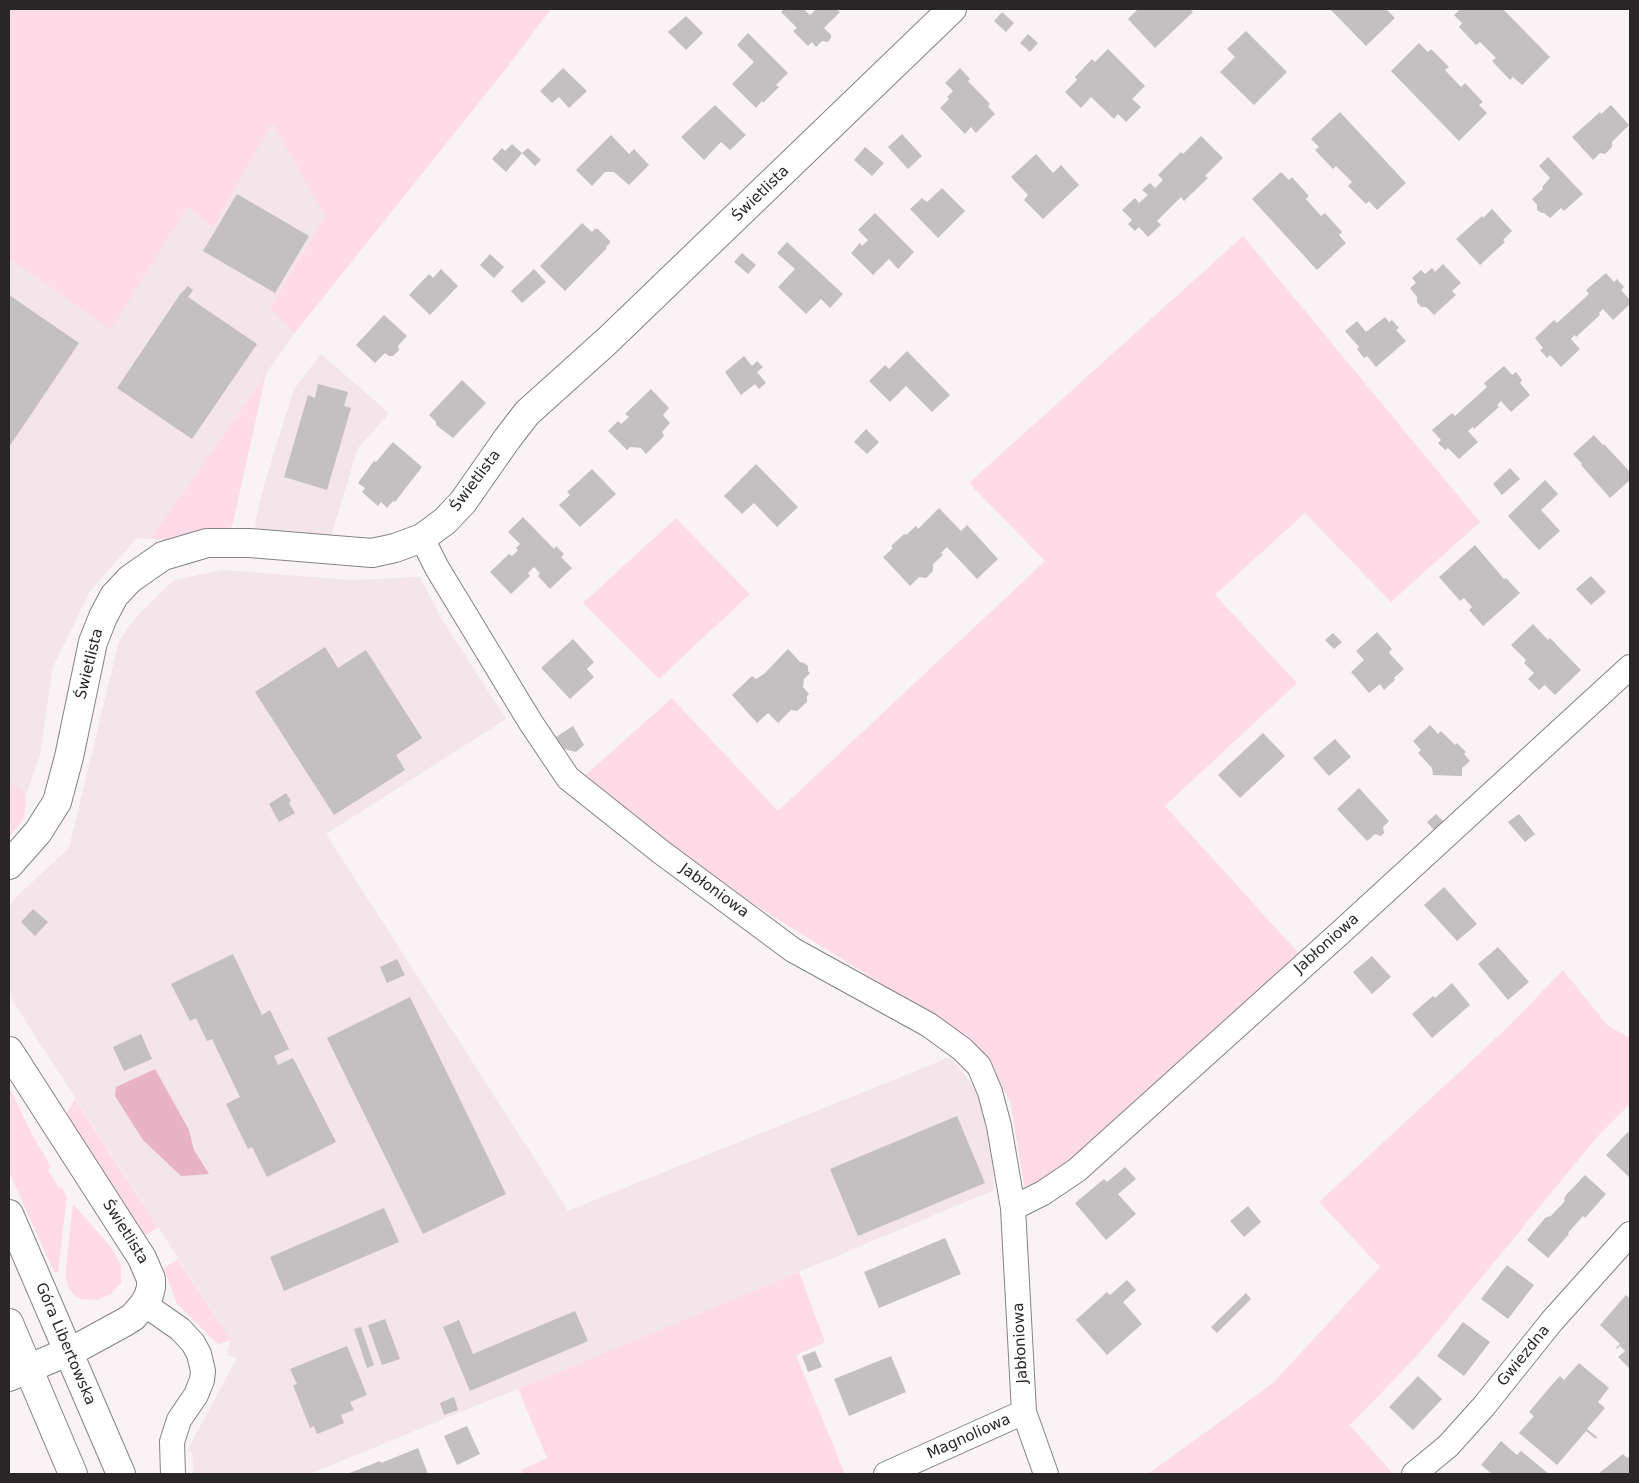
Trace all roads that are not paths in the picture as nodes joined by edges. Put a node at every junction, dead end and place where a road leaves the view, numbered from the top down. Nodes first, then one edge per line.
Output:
1 (952, 9) edge
2 (422, 538) junction
3 (1630, 666) edge
4 (9, 865) edge
5 (9, 1051) edge
6 (1013, 1208) junction
7 (9, 1214) edge
8 (1630, 1234) edge
9 (144, 1304) junction
10 (9, 1323) edge
11 (68, 1351) junction
12 (18, 1373) edge
13 (1024, 1412) junction
14 (73, 1474) edge
15 (121, 1474) edge
16 (172, 1474) edge
17 (886, 1474) edge
18 (1046, 1474) edge
19 (1414, 1474) edge

1 - 2 main road, Świetlista
2 - 4 main road, Świetlista
2 - 6 street, Jabłoniowa
3 - 6 street, Jabłoniowa
5 - 9 main road, Świetlista
6 - 13 street, Jabłoniowa
7 - 11 main road, Góra Libertowska
8 - 19 street, Gwiezdna
9 - 11 main road, Świetlista
9 - 16 street
10 - 12 main road
11 - 12 main road, Świetlista
11 - 15 main road, Góra Libertowska
12 - 14 main road
13 - 17 street, Magnoliowa
13 - 18 street, Jabłoniowa

